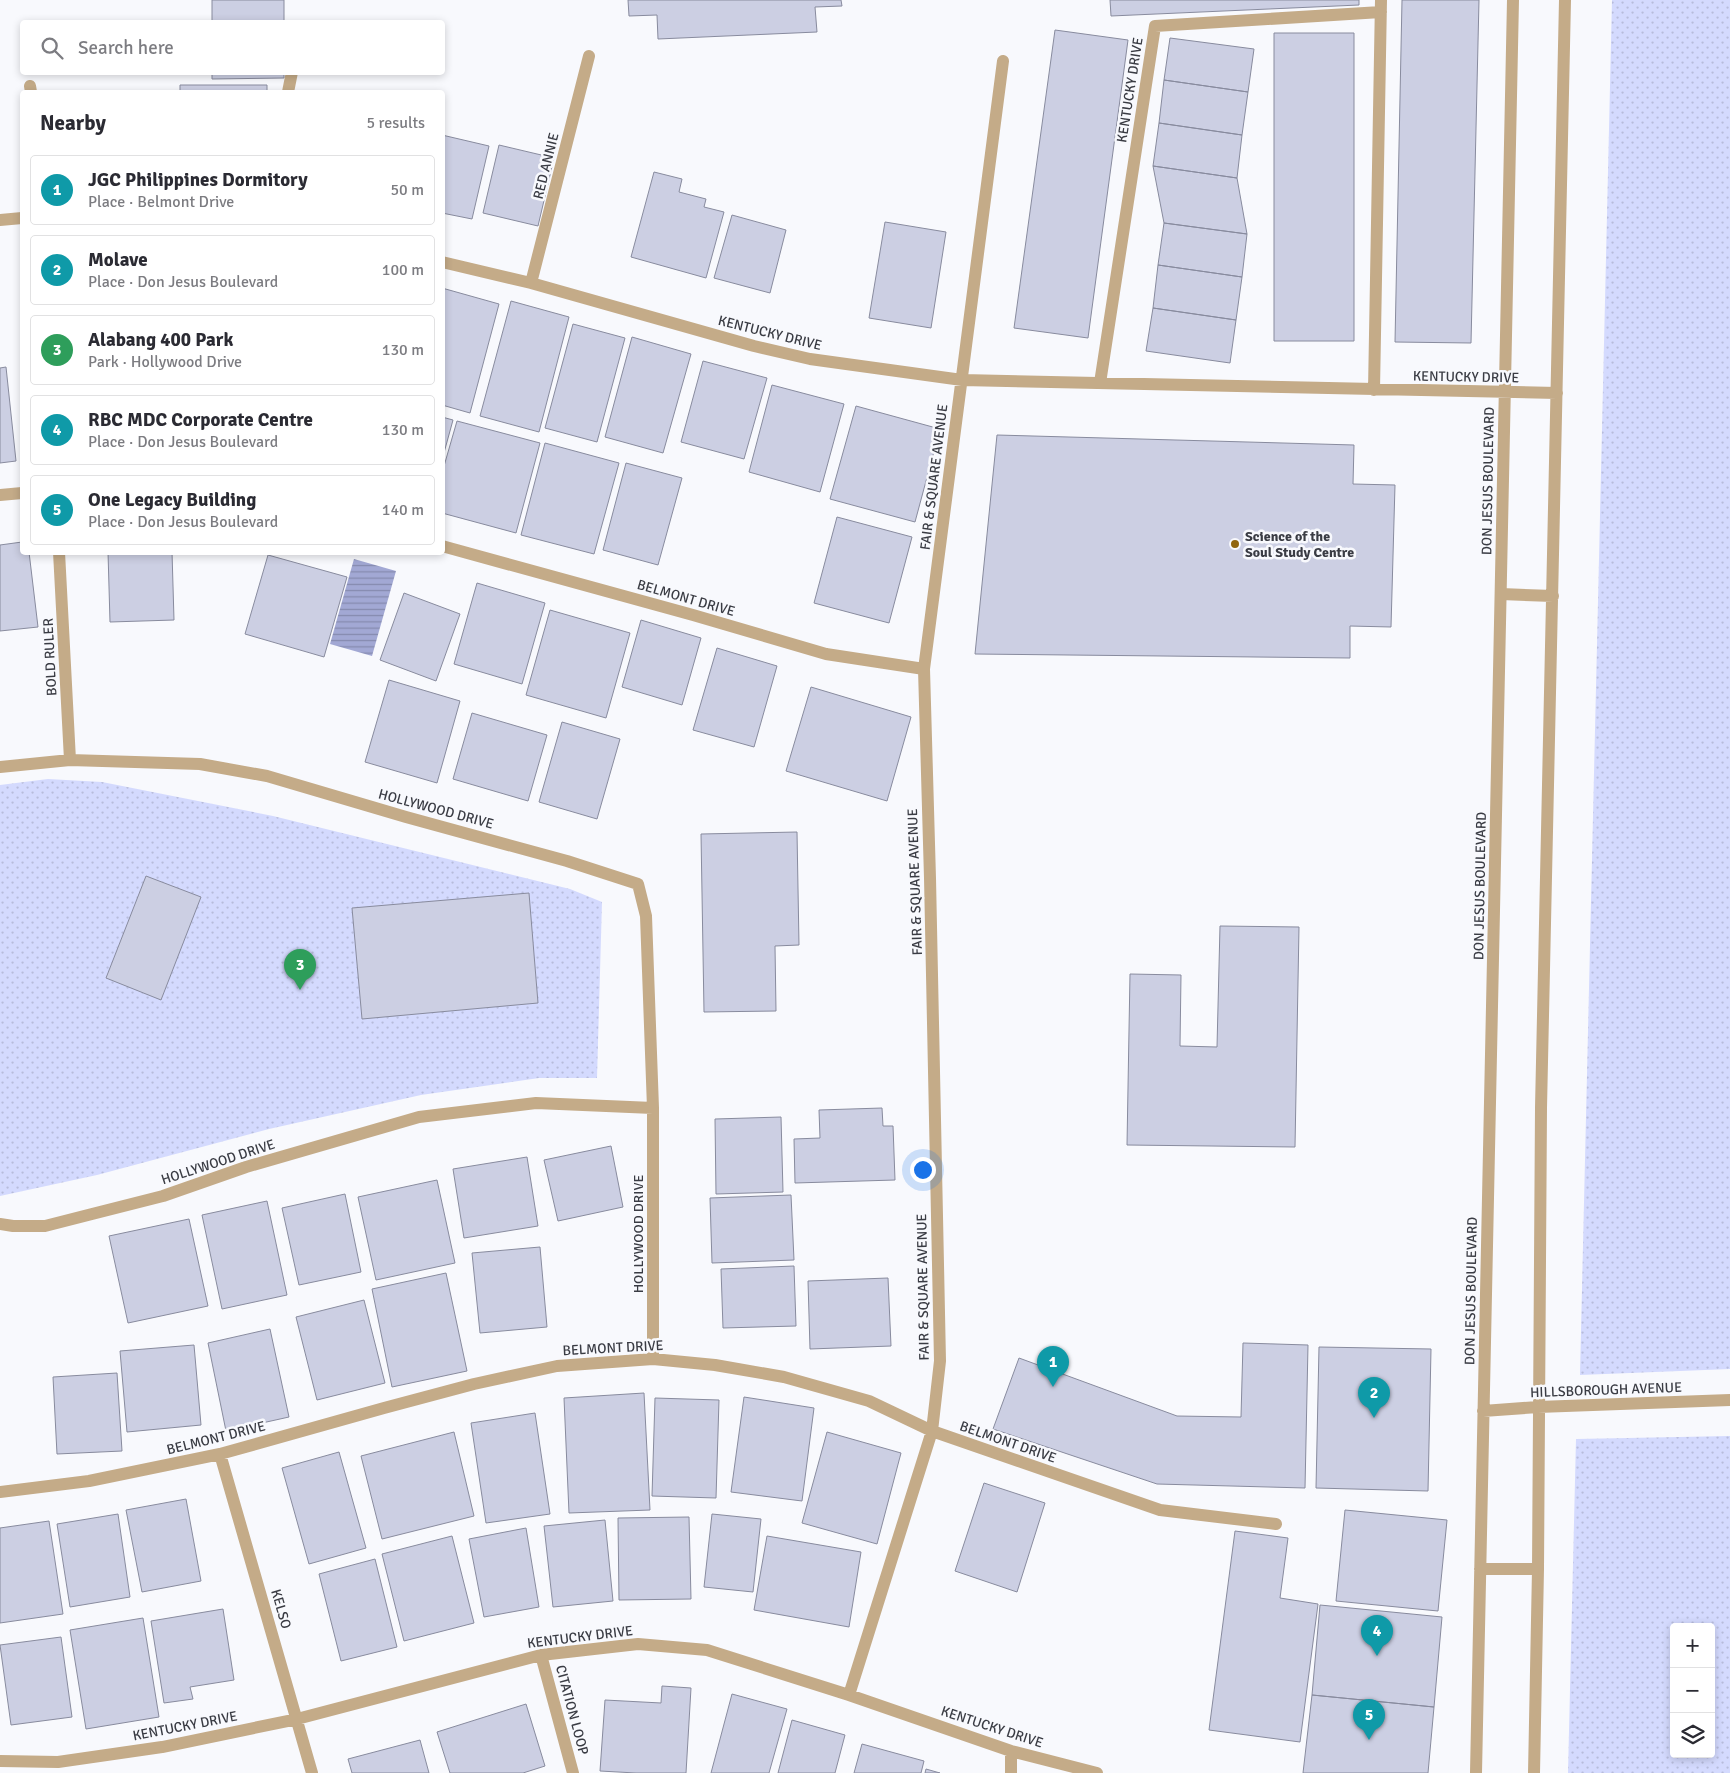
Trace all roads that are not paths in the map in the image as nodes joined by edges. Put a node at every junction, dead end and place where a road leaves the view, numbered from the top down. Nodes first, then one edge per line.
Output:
1 (1513, 0) edge
2 (1565, 0) edge
3 (1381, 6) edge
4 (589, 56) dead end
5 (1003, 61) dead end
6 (291, 75) edge
7 (288, 90) edge
8 (20, 218) edge
9 (0, 220) edge
10 (445, 263) edge
11 (531, 283) junction
12 (962, 380) junction
13 (1100, 383) junction
14 (1374, 390) junction
15 (1505, 393) junction
16 (1557, 393) junction
17 (20, 493) edge
18 (0, 495) edge
19 (445, 547) edge
20 (59, 555) edge
21 (1501, 594) junction
22 (1552, 596) junction
23 (924, 669) junction
24 (70, 760) junction
25 (0, 767) edge
26 (653, 1108) junction
27 (0, 1224) edge
28 (653, 1359) junction
29 (1730, 1400) edge
30 (1538, 1407) junction
31 (1483, 1411) junction
32 (932, 1431) junction
33 (220, 1454) junction
34 (0, 1492) edge
35 (1276, 1524) dead end
36 (1480, 1569) junction
37 (1538, 1570) junction
38 (541, 1655) junction
39 (849, 1695) junction
40 (297, 1719) junction
41 (1011, 1751) junction
42 (0, 1761) edge
43 (58, 1767) edge
44 (312, 1773) edge
45 (573, 1773) edge
46 (1011, 1773) edge
47 (1097, 1773) edge
48 (1476, 1773) edge
49 (1534, 1773) edge

1 - 15 street, DON JESUS BOULEVARD
2 - 16 street
3 - 13 street, KENTUCKY DRIVE
3 - 14 street, KENTUCKY DRIVE
4 - 11 street, RED ANNIE
5 - 12 street, FAIR & SQUARE AVENUE
6 - 7 street
8 - 9 street
10 - 11 street, KENTUCKY DRIVE
11 - 12 street, KENTUCKY DRIVE
12 - 13 street, KENTUCKY DRIVE
12 - 23 street, FAIR & SQUARE AVENUE
13 - 14 street, KENTUCKY DRIVE
14 - 15 street, KENTUCKY DRIVE
15 - 16 street, KENTUCKY DRIVE
15 - 21 street, DON JESUS BOULEVARD
16 - 22 street
17 - 18 street
19 - 23 street, BELMONT DRIVE
20 - 24 street, BOLD RULER
21 - 22 street
21 - 31 street, DON JESUS BOULEVARD
22 - 30 street
23 - 32 street, FAIR & SQUARE AVENUE
24 - 25 street, HOLLYWOOD DRIVE
24 - 26 street, HOLLYWOOD DRIVE
26 - 27 street, HOLLYWOOD DRIVE
26 - 28 street, HOLLYWOOD DRIVE
28 - 32 street, BELMONT DRIVE
28 - 33 street, BELMONT DRIVE
29 - 30 street, HILLSBOROUGH AVENUE
30 - 31 street, HILLSBOROUGH AVENUE
30 - 37 street
31 - 36 street, DON JESUS BOULEVARD
32 - 35 street, BELMONT DRIVE
32 - 39 street, FAIR & SQUARE AVENUE
33 - 34 street, BELMONT DRIVE
33 - 40 street, KELSO
36 - 37 street
36 - 48 street, DON JESUS BOULEVARD
37 - 49 street
38 - 39 street, KENTUCKY DRIVE
38 - 40 street, KENTUCKY DRIVE
38 - 45 street, CITATION LOOP
39 - 41 street, KENTUCKY DRIVE
40 - 43 street, KENTUCKY DRIVE
40 - 44 street, KELSO
41 - 46 street
41 - 47 street, KENTUCKY DRIVE
42 - 43 street, KENTUCKY DRIVE

